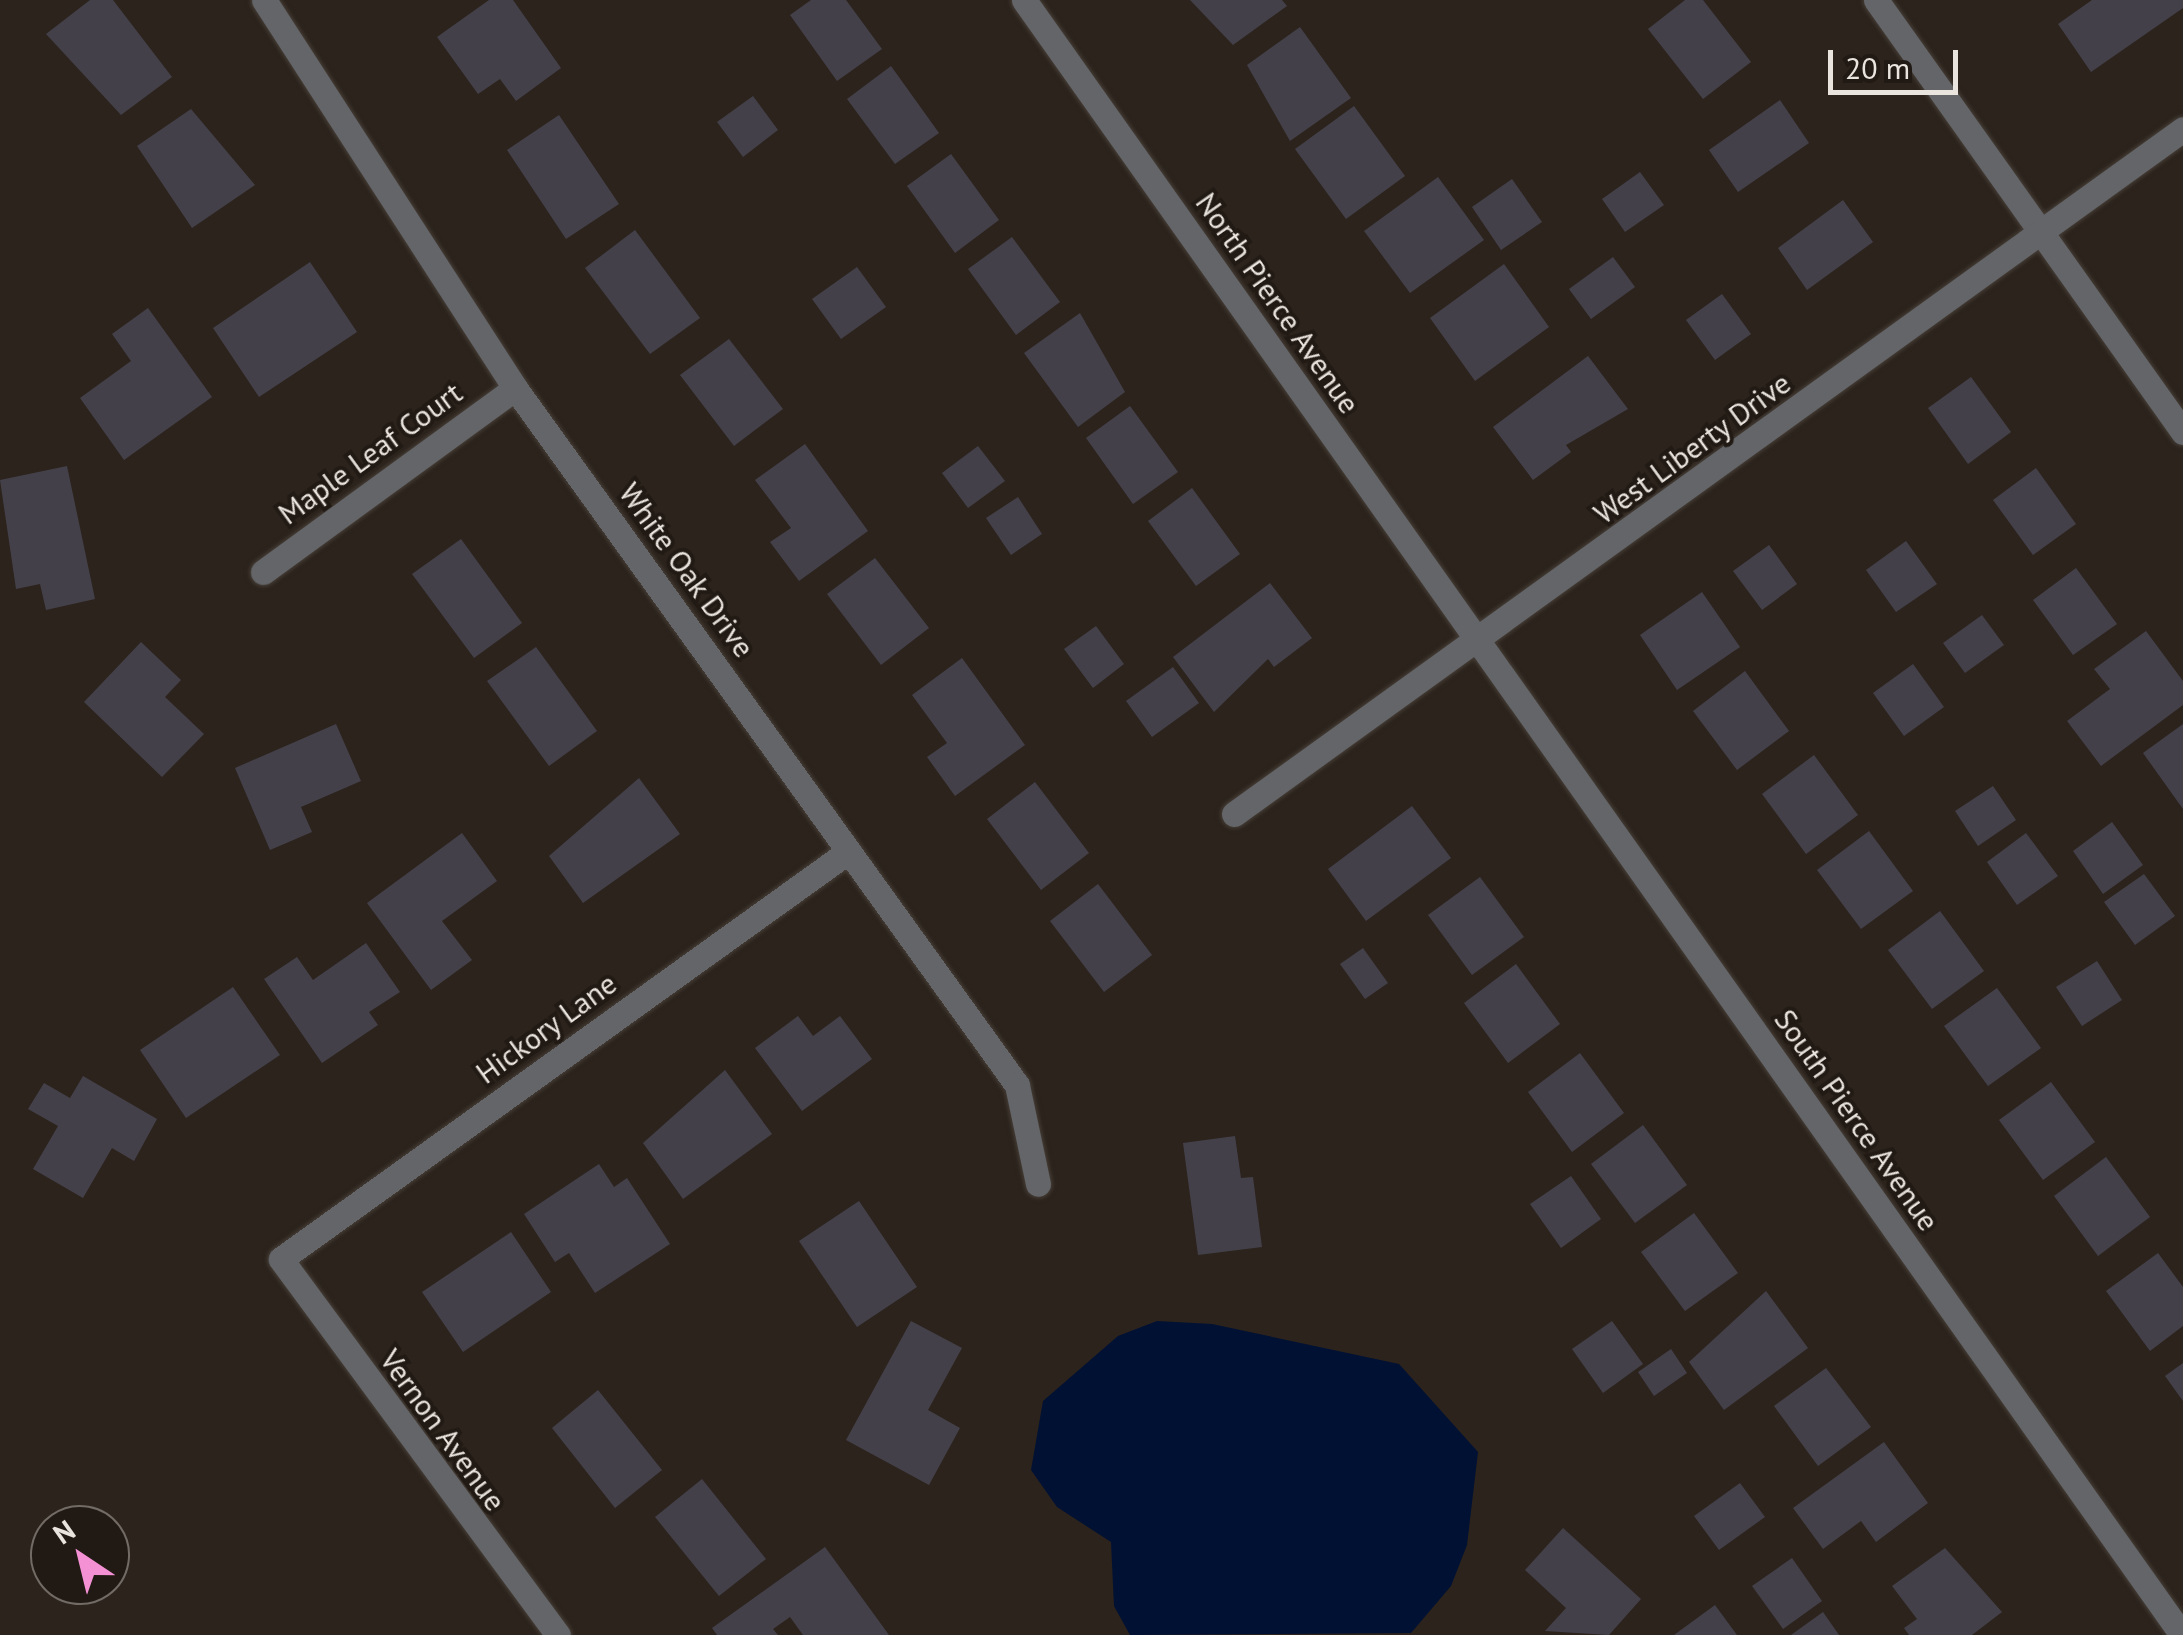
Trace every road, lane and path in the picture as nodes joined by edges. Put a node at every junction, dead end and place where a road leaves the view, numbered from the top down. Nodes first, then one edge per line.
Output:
1 (264, 0) edge
2 (1024, 0) edge
3 (1876, 0) edge
4 (2183, 129) edge
5 (2042, 234) junction
6 (516, 388) junction
7 (2183, 432) edge
8 (263, 572) dead end
9 (1478, 643) junction
10 (1234, 814) dead end
11 (850, 850) junction
12 (1038, 1184) dead end
13 (280, 1258) joint
14 (558, 1635) edge
15 (2182, 1635) edge

1 - 6 street, White Oak Drive
2 - 9 street, North Pierce Avenue
3 - 5 street
4 - 5 street, West Liberty Drive
5 - 7 street
5 - 9 street, West Liberty Drive
6 - 8 street, Maple Leaf Court
6 - 11 street, White Oak Drive
9 - 10 street, West Liberty Drive
9 - 15 street, South Pierce Avenue
11 - 12 street, White Oak Drive
11 - 13 street, Hickory Lane
13 - 14 street, Vernon Avenue

